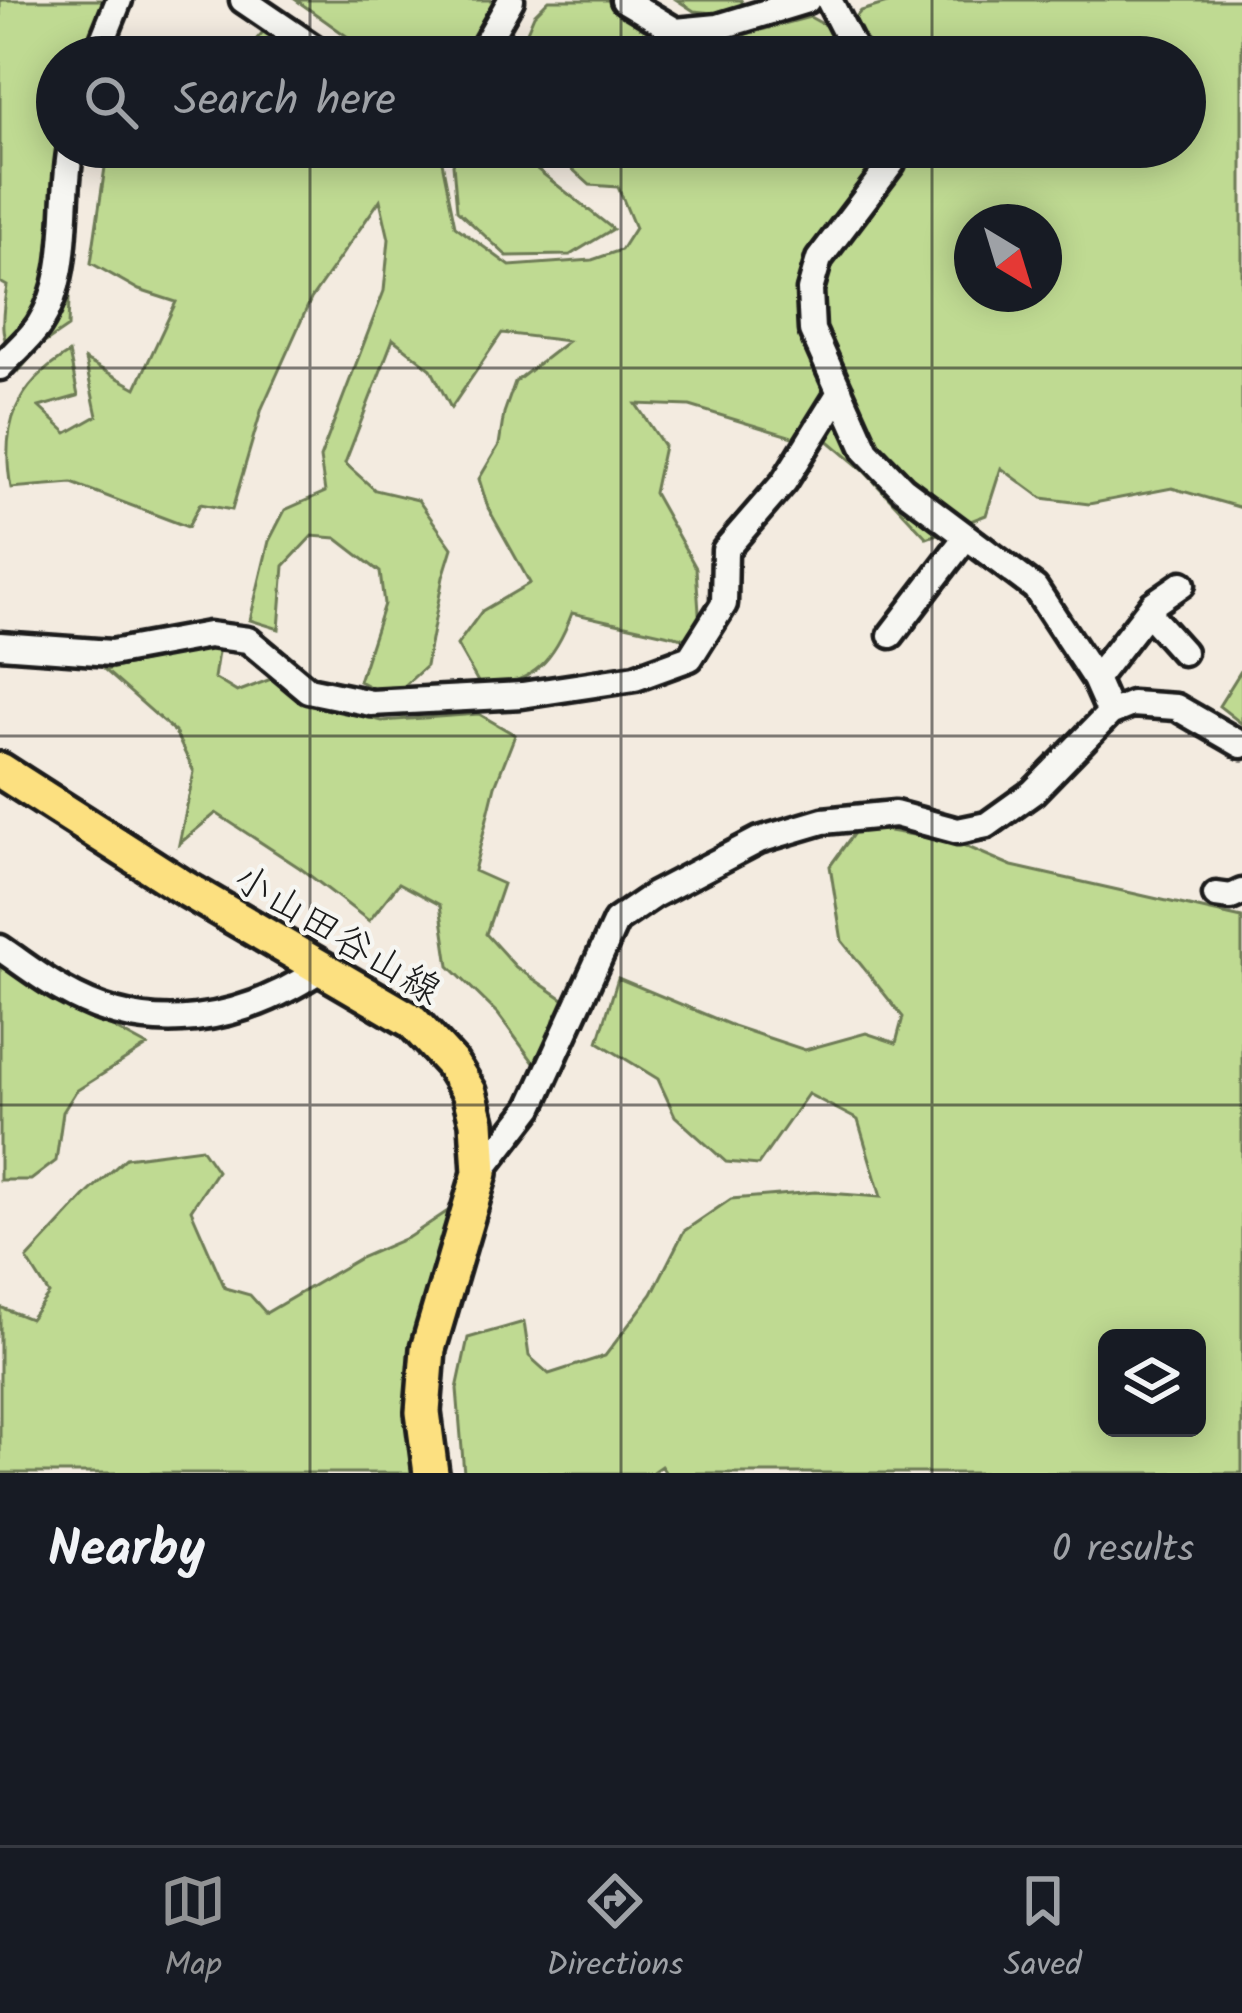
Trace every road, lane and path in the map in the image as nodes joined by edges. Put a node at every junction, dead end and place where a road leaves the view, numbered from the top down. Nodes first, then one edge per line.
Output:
1 (119, 0) edge
2 (243, 0) edge
3 (511, 0) edge
4 (624, 0) edge
5 (807, 0) edge
6 (829, 0) edge
7 (104, 36) edge
8 (296, 36) edge
9 (490, 36) edge
10 (847, 36) edge
11 (67, 168) edge
12 (888, 168) edge
13 (0, 367) edge
14 (840, 392) junction
15 (966, 537) junction
16 (1182, 584) dead end
17 (1147, 612) junction
18 (891, 635) dead end
19 (0, 646) edge
20 (1184, 652) dead end
21 (1095, 679) junction
22 (1110, 712) junction
23 (1242, 745) edge
24 (0, 770) edge
25 (0, 948) edge
26 (321, 968) junction
27 (480, 1173) junction
28 (431, 1473) edge

1 - 7 street
2 - 8 street
3 - 9 street
4 - 5 street
6 - 10 street
11 - 13 street
12 - 14 street
14 - 15 street
14 - 19 street
15 - 18 street
15 - 21 street
16 - 17 street
17 - 20 street
17 - 21 street
21 - 22 street
22 - 23 street
22 - 27 street
24 - 26 main road, 小山田谷山線
25 - 26 street
26 - 27 main road, 小山田谷山線
27 - 28 main road, 小山田谷山線

